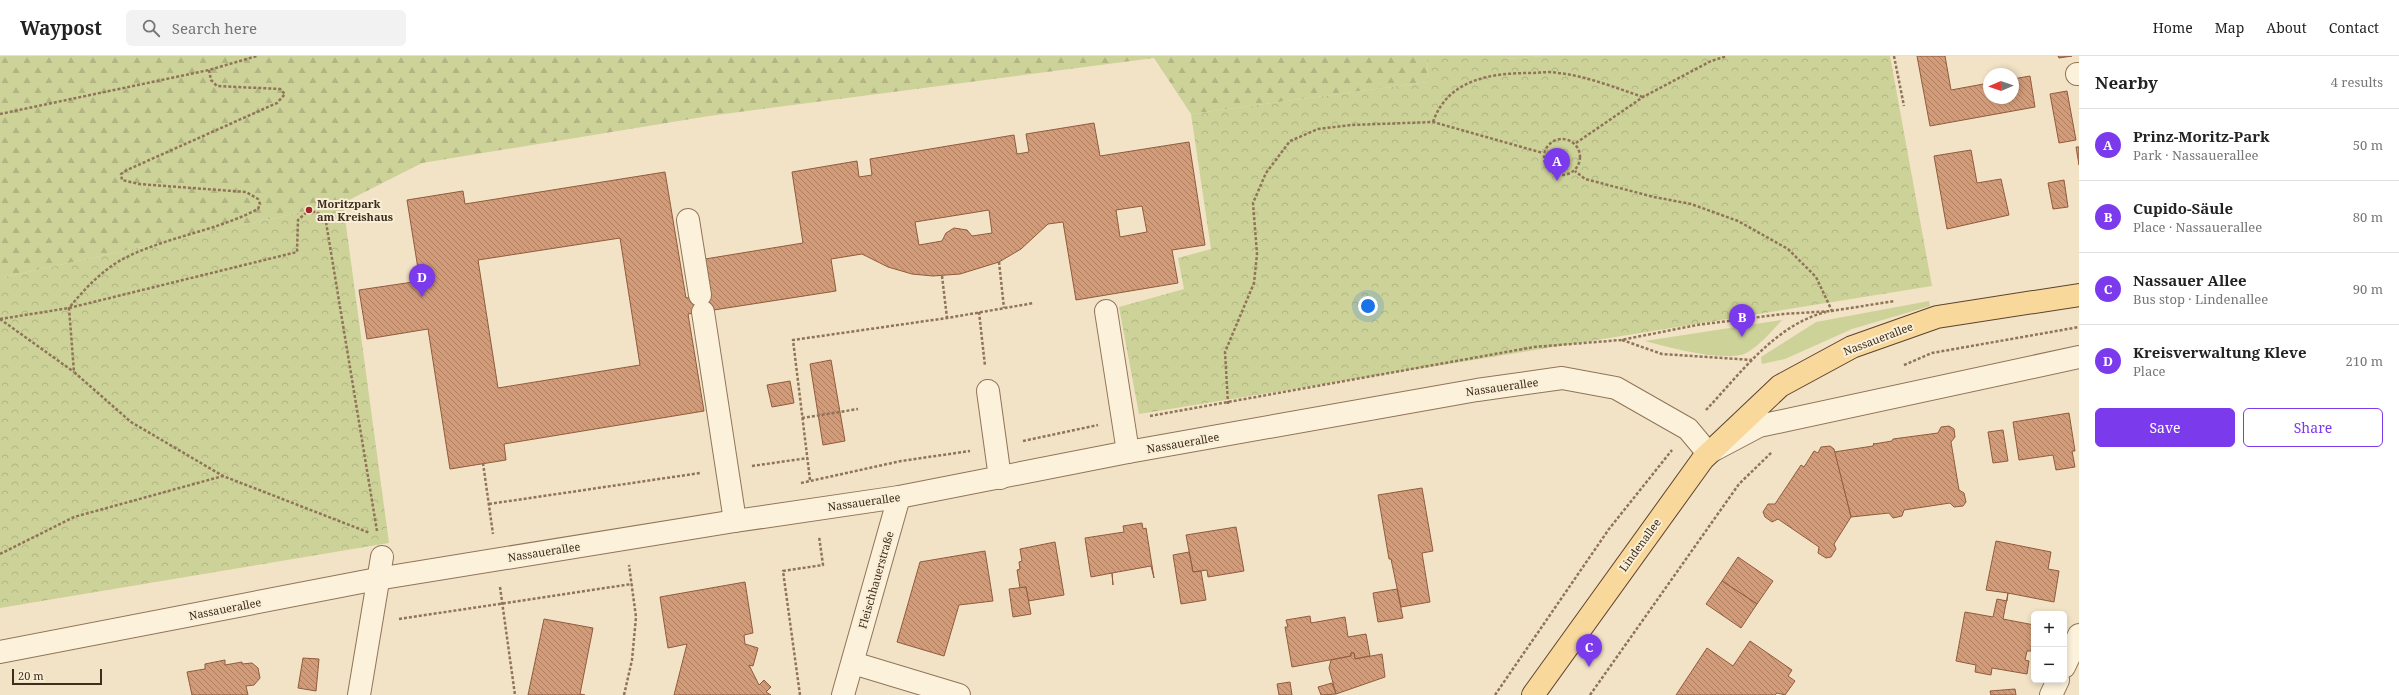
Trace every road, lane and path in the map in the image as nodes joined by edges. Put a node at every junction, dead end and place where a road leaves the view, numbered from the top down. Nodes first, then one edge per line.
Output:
1 (257, 56) edge
2 (1727, 56) edge
3 (1894, 56) edge
4 (209, 70) junction
5 (1643, 97) junction
6 (1904, 106) dead end
7 (0, 114) edge
8 (1433, 122) junction
9 (1576, 143) junction
10 (1543, 153) junction
11 (1575, 172) junction
12 (688, 220) dead end
13 (999, 262) dead end
14 (942, 276) dead end
15 (2079, 295) edge
16 (1034, 303) dead end
17 (69, 308) junction
18 (1004, 308) junction
19 (1106, 311) dead end
20 (979, 312) junction
21 (947, 318) junction
22 (0, 319) edge
23 (1621, 340) junction
24 (2079, 357) edge
25 (74, 372) junction
26 (988, 391) joint
27 (1228, 404) junction
28 (858, 409) dead end
29 (802, 418) junction
30 (1122, 420) junction
31 (1688, 429) junction
32 (995, 447) junction
33 (1777, 447) dead end
34 (1128, 452) junction
35 (1708, 453) junction
36 (808, 458) junction
37 (727, 469) junction
38 (223, 476) junction
39 (1000, 478) junction
40 (810, 480) junction
41 (796, 484) dead end
42 (899, 497) junction
43 (489, 504) dead end
44 (815, 509) junction
45 (735, 521) junction
46 (626, 539) junction
47 (0, 554) edge
48 (382, 557) dead end
49 (377, 580) junction
50 (632, 584) junction
51 (370, 624) junction
52 (2079, 635) edge
53 (0, 652) edge
54 (2067, 661) edge
55 (852, 663) junction
56 (2057, 683) edge
57 (359, 695) edge
58 (624, 695) edge
59 (800, 695) edge
60 (842, 695) edge
61 (959, 695) edge
62 (1495, 695) edge
63 (1534, 695) edge
64 (1590, 695) edge
65 (2051, 695) edge

1 - 4 path
2 - 5 path
3 - 6 path
4 - 7 path
4 - 17 path
5 - 8 path
5 - 9 path
8 - 10 path
8 - 27 path
9 - 10 path
9 - 11 path
10 - 11 path
11 - 23 path
12 - 37 street
13 - 18 path
14 - 21 path
15 - 35 main road, Nassauerallee
16 - 18 path
17 - 22 path
17 - 25 path
17 - 38 path
18 - 20 path
19 - 30 street
20 - 21 path
20 - 26 path
21 - 29 path
22 - 25 path
23 - 27 path
23 - 31 path
24 - 35 street
25 - 38 path
26 - 32 street
27 - 30 path
28 - 29 path
29 - 36 path
30 - 32 path
30 - 34 street
31 - 34 street, Nassauerallee
31 - 35 street, Nassauerallee
31 - 62 path
32 - 39 street
32 - 40 path
33 - 64 path
34 - 39 street, Nassauerallee
35 - 63 main road, Lindenallee
36 - 37 path
36 - 40 path
37 - 43 path
37 - 45 street
38 - 47 path
39 - 42 street, Nassauerallee
40 - 41 path
40 - 44 path
42 - 44 street, Nassauerallee
42 - 55 street, Fleischhauerstraße
44 - 45 street, Nassauerallee
44 - 59 path
45 - 46 street, Nassauerallee
46 - 49 street, Nassauerallee
46 - 50 path
48 - 49 street
49 - 51 street
49 - 53 street, Nassauerallee
50 - 51 path
50 - 58 path
51 - 57 street
52 - 54 street
55 - 60 street, Fleischhauerstraße
55 - 61 street
56 - 65 street

